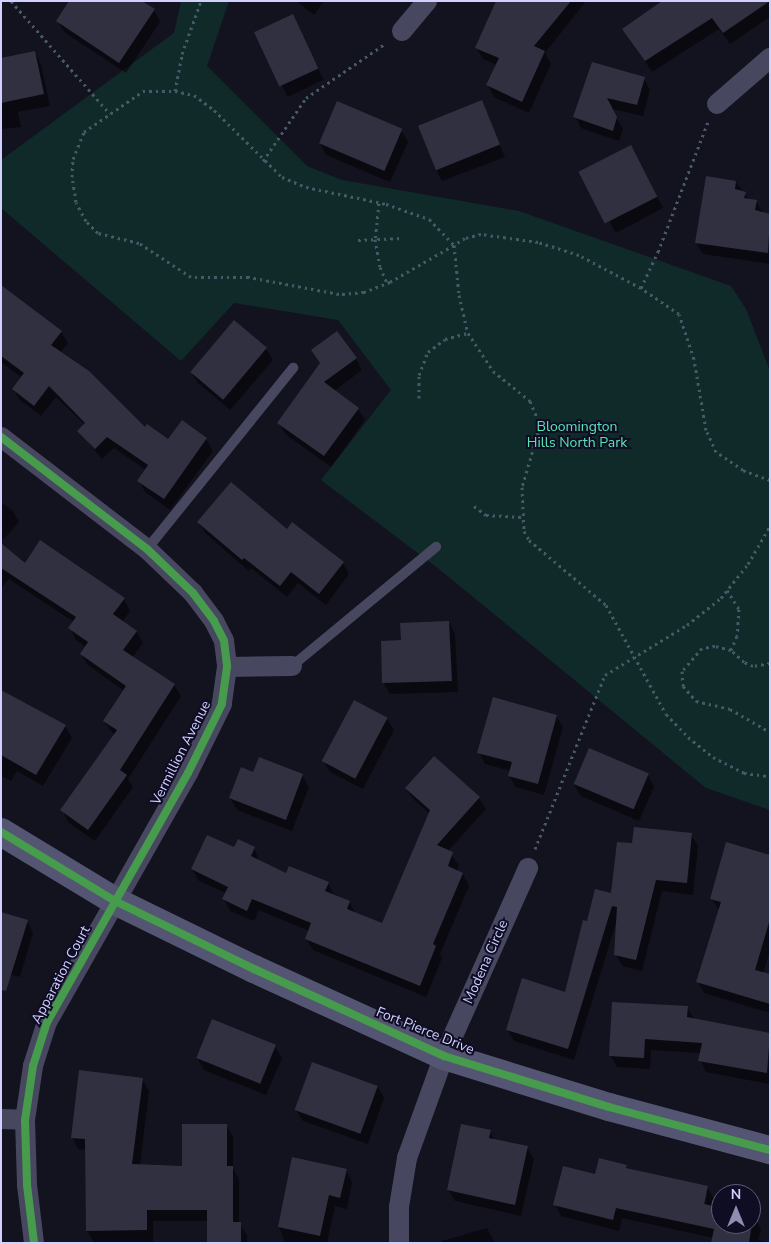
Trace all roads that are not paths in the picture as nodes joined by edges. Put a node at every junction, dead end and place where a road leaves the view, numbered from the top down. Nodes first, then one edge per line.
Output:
1 (427, 1) edge
2 (402, 32) road end
3 (770, 58) edge
4 (717, 104) road end
5 (293, 368) dead end
6 (1, 437) edge
7 (436, 547) dead end
8 (147, 549) junction
9 (292, 666) joint
10 (227, 667) junction
11 (1, 832) edge
12 (528, 868) road end
13 (115, 900) junction
14 (444, 1056) junction
15 (1, 1119) edge
16 (25, 1120) junction
17 (770, 1150) edge
18 (34, 1243) edge
19 (399, 1243) edge

1 - 2 street
3 - 4 street
5 - 8 lane
6 - 8 street, Vermillion Avenue
7 - 9 lane
8 - 10 street, Vermillion Avenue
9 - 10 street
10 - 13 street, Vermillion Avenue
11 - 13 street, Fort Pierce Drive
12 - 14 street, Modena Circle
13 - 14 street, Fort Pierce Drive
13 - 16 street, Apparation Court
14 - 17 street, Fort Pierce Drive
14 - 19 street, Modena Circle
15 - 16 street
16 - 18 street, Apparation Court

